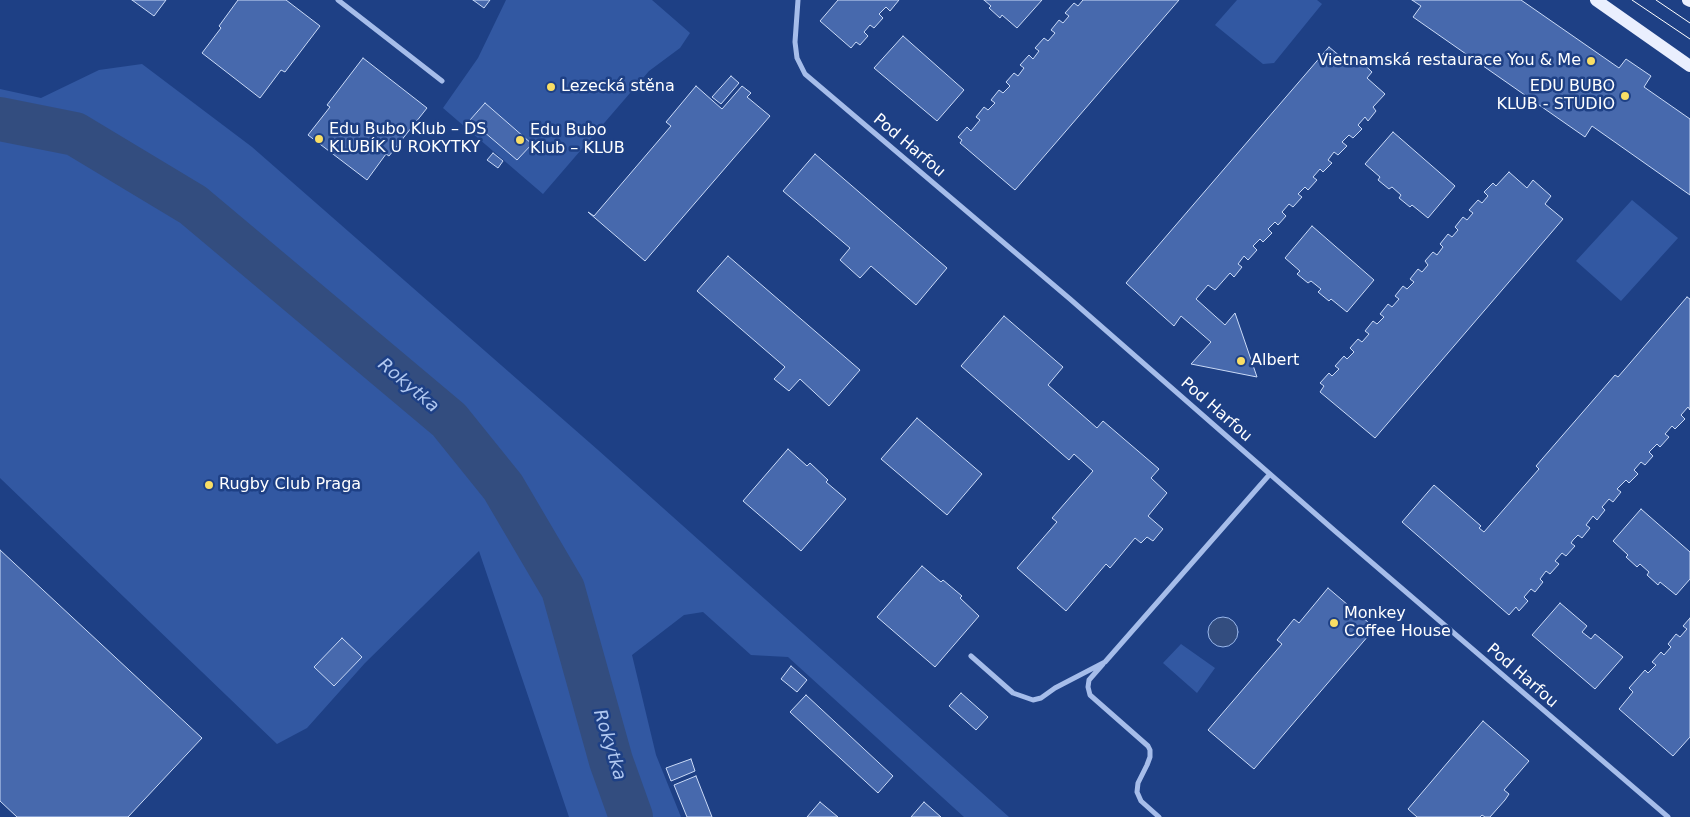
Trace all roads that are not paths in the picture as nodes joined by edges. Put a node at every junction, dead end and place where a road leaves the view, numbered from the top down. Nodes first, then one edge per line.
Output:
1 (338, 0) edge
2 (798, 0) edge
3 (1596, 0) edge
4 (1690, 66) edge
5 (442, 81) dead end
6 (1270, 474) junction
7 (971, 656) dead end
8 (1105, 662) junction
9 (1159, 817) edge
10 (1668, 817) edge

1 - 5 street
2 - 6 street, Pod Harfou
3 - 4 main road
6 - 8 street
6 - 10 street, Pod Harfou
7 - 8 street
8 - 9 street

